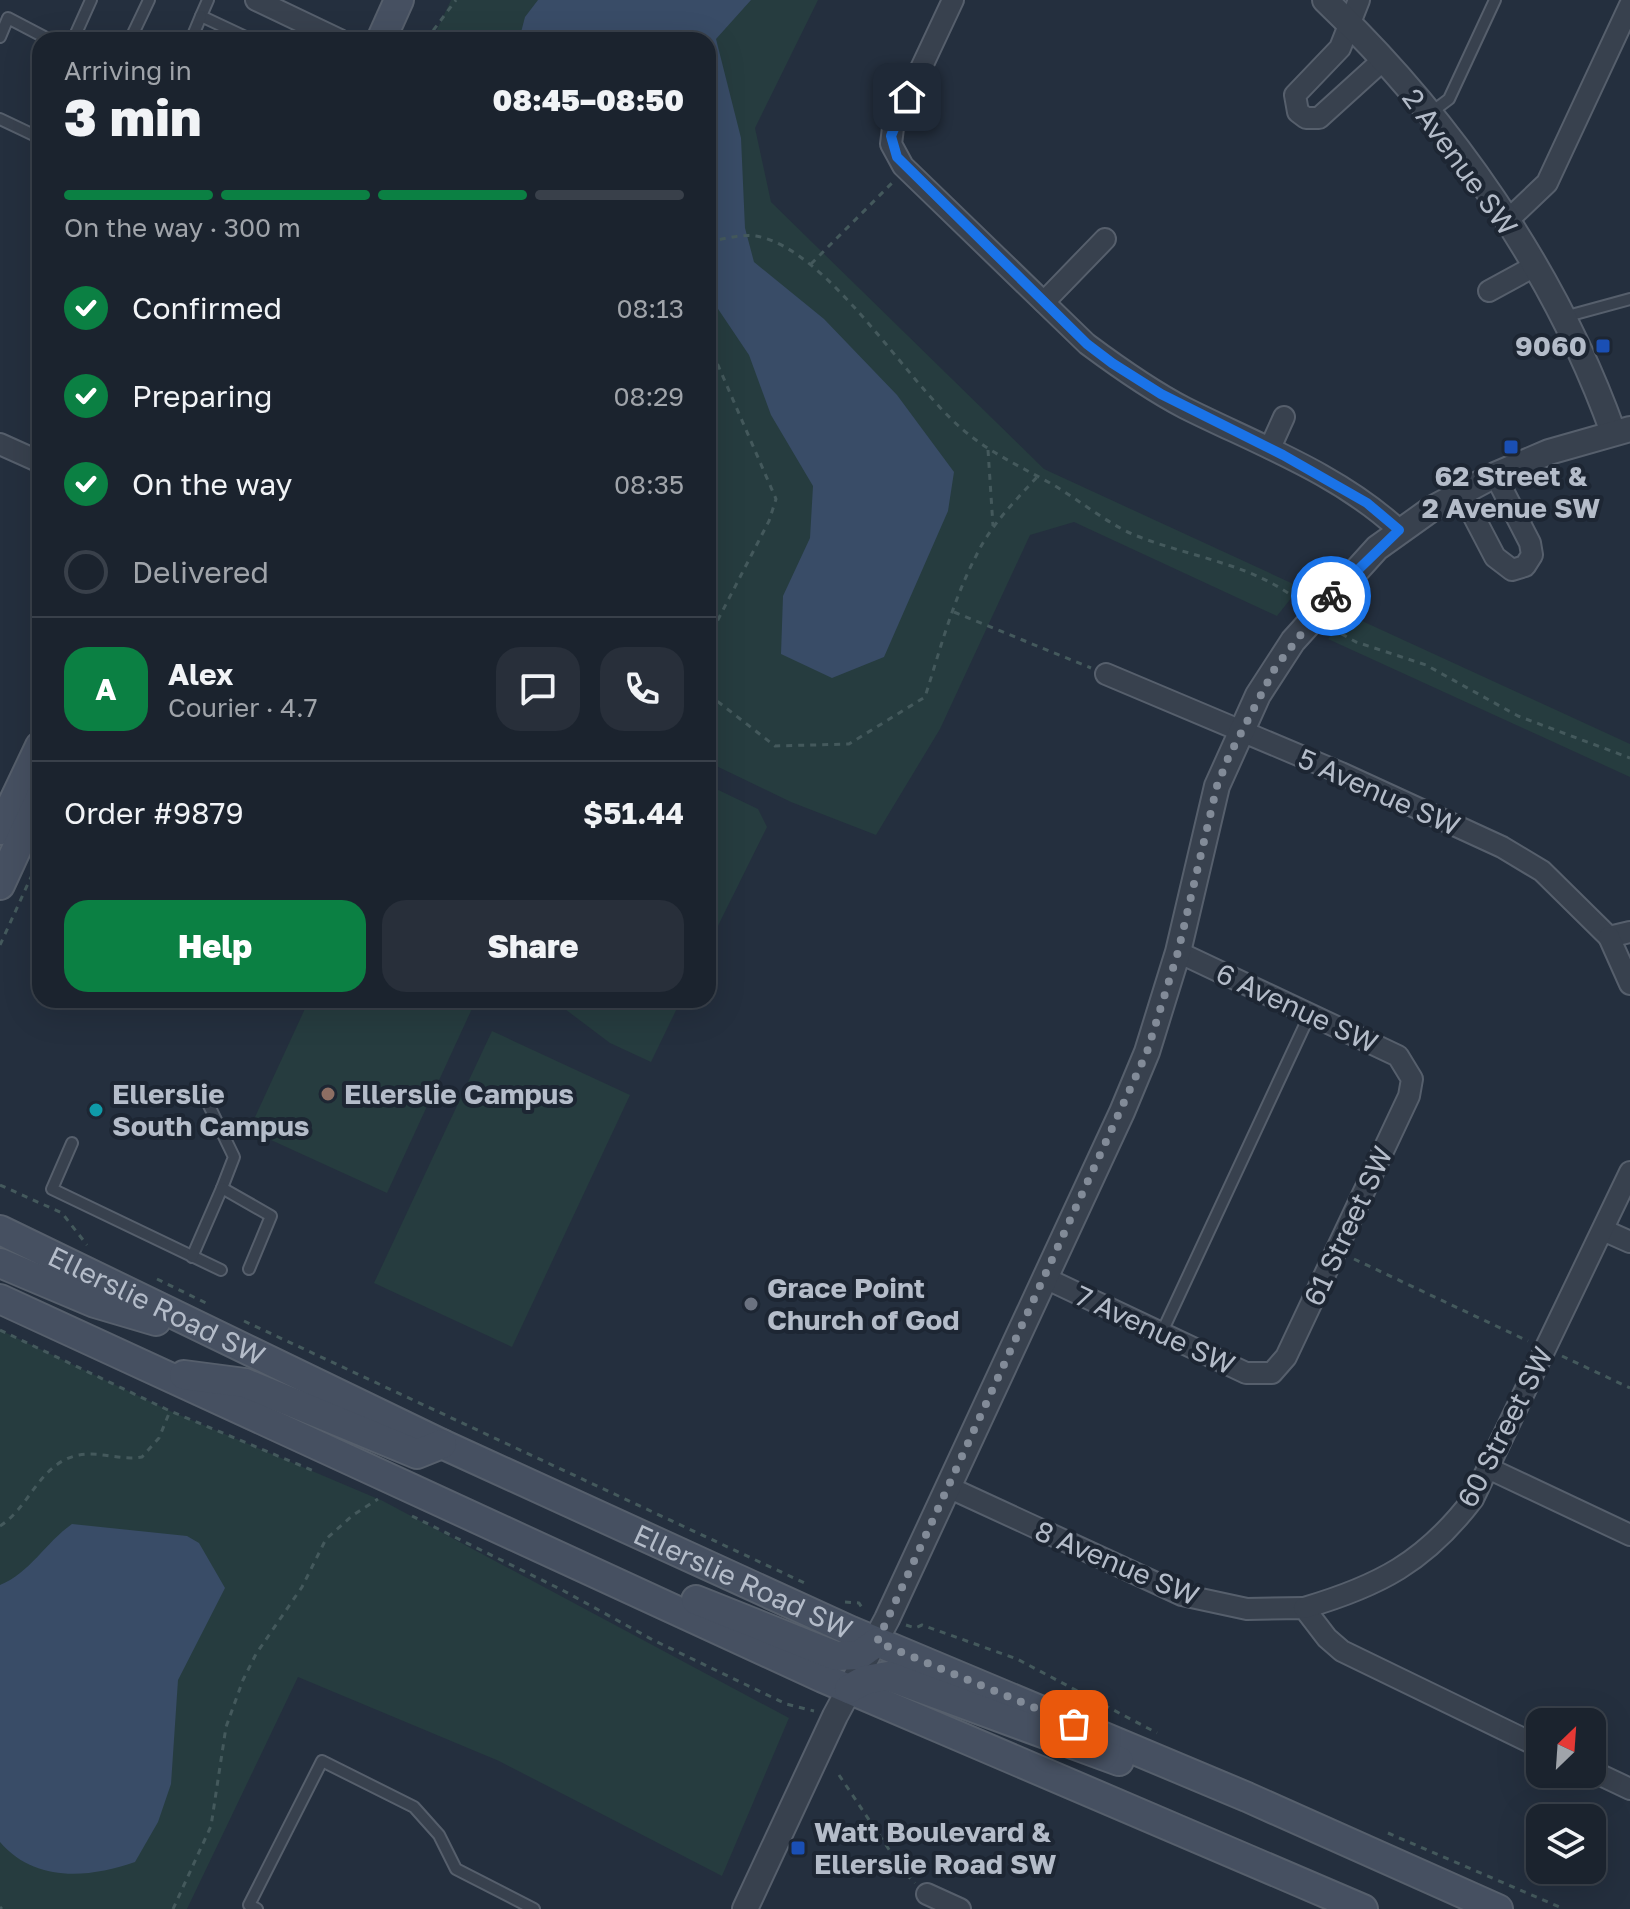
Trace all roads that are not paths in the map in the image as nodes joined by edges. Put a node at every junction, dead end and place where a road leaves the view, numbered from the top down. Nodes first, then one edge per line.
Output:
1 (91, 0) edge
2 (149, 0) edge
3 (208, 0) edge
4 (256, 0) edge
5 (399, 0) edge
6 (953, 0) edge
7 (1325, 0) edge
8 (1359, 0) edge
9 (1495, 0) edge
10 (1630, 5) edge
11 (201, 16) junction
12 (1349, 22) junction
13 (35, 32) edge
14 (77, 32) edge
15 (134, 32) edge
16 (194, 32) edge
17 (235, 32) edge
18 (323, 32) edge
19 (385, 32) edge
20 (0, 37) edge
21 (1383, 60) junction
22 (1429, 114) junction
23 (0, 119) edge
24 (32, 134) edge
25 (1507, 221) junction
26 (1105, 239) dead end
27 (1533, 267) junction
28 (1489, 291) dead end
29 (1629, 298) edge
30 (1044, 302) junction
31 (1562, 318) junction
32 (1284, 417) dead end
33 (1622, 430) edge
34 (0, 444) edge
35 (1270, 448) junction
36 (32, 458) edge
37 (1495, 475) junction
38 (1461, 492) junction
39 (1399, 530) junction
40 (1106, 674) road end
41 (1240, 730) junction
42 (32, 763) edge
43 (32, 815) edge
44 (0, 830) edge
45 (0, 885) edge
46 (1630, 932) edge
47 (1609, 937) junction
48 (1178, 952) junction
49 (1630, 984) edge
50 (1310, 1014) junction
51 (1410, 1070) joint
52 (201, 1089) dead end
53 (72, 1143) dead end
54 (1630, 1172) edge
55 (222, 1188) junction
56 (0, 1230) edge
57 (1603, 1230) junction
58 (1630, 1242) edge
59 (192, 1257) junction
60 (0, 1263) edge
61 (249, 1269) dead end
62 (221, 1270) dead end
63 (1045, 1278) junction
64 (0, 1299) edge
65 (237, 1332) junction
66 (1162, 1332) junction
67 (151, 1371) junction
68 (1268, 1374) joint
69 (442, 1444) junction
70 (1490, 1469) junction
71 (948, 1487) junction
72 (415, 1503) junction
73 (1630, 1535) edge
74 (588, 1570) junction
75 (1304, 1608) junction
76 (877, 1642) junction
77 (849, 1689) junction
78 (1526, 1740) edge
79 (1606, 1778) edge
80 (1630, 1789) edge
81 (1247, 1797) junction
82 (927, 1894) road end
83 (251, 1908) edge
84 (534, 1909) edge
85 (745, 1909) edge
86 (960, 1909) edge
87 (1363, 1909) edge
88 (1498, 1909) edge

1 - 14 lane
2 - 15 lane
3 - 11 lane
4 - 18 street
5 - 19 main road
6 - 30 street
7 - 12 street, 2 Avenue SW
8 - 12 street
9 - 22 lane
10 - 25 street
11 - 16 lane
11 - 17 lane
12 - 21 street, 2 Avenue SW
12 - 21 street, 2 Avenue SW
13 - 20 lane
21 - 22 street, 2 Avenue SW
22 - 25 street, 2 Avenue SW
23 - 24 lane
25 - 27 street, 2 Avenue SW
26 - 30 street
27 - 28 street, 2 Avenue SW
27 - 31 street, 2 Avenue SW
29 - 31 lane
30 - 35 street
31 - 33 street, 2 Avenue SW
32 - 35 street
33 - 37 street
34 - 36 street
35 - 39 street
37 - 38 street
37 - 38 street
38 - 39 street
39 - 41 street
40 - 41 street, 5 Avenue SW
41 - 47 street, 5 Avenue SW
41 - 48 street
42 - 44 main road
43 - 45 main road
46 - 47 street
47 - 49 street
48 - 50 street, 6 Avenue SW
48 - 63 street
50 - 51 street, 6 Avenue SW
50 - 66 lane
51 - 68 street, 61 Street SW
52 - 55 lane
53 - 59 lane
54 - 57 street, 60 Street SW
55 - 59 lane
55 - 61 lane
56 - 65 main road, Ellerslie Road SW
57 - 58 street
57 - 70 street, 60 Street SW
59 - 62 lane
60 - 65 main road
63 - 66 street, 7 Avenue SW
63 - 71 street
64 - 67 main road, Ellerslie Road SW
65 - 69 main road, Ellerslie Road SW
66 - 68 street, 7 Avenue SW
67 - 69 main road
67 - 72 main road, Ellerslie Road SW
69 - 72 main road
69 - 76 main road, Ellerslie Road SW
70 - 73 street
70 - 75 street, 60 Street SW
71 - 75 street, 8 Avenue SW
71 - 76 street
72 - 74 main road, Ellerslie Road SW
74 - 76 main road
74 - 77 main road, Ellerslie Road SW
75 - 78 street
76 - 77 street
76 - 81 main road, Ellerslie Road SW
77 - 81 main road
77 - 85 street
77 - 87 main road, Ellerslie Road SW
79 - 80 street
81 - 88 main road, Ellerslie Road SW
82 - 86 street
83 - 84 lane

